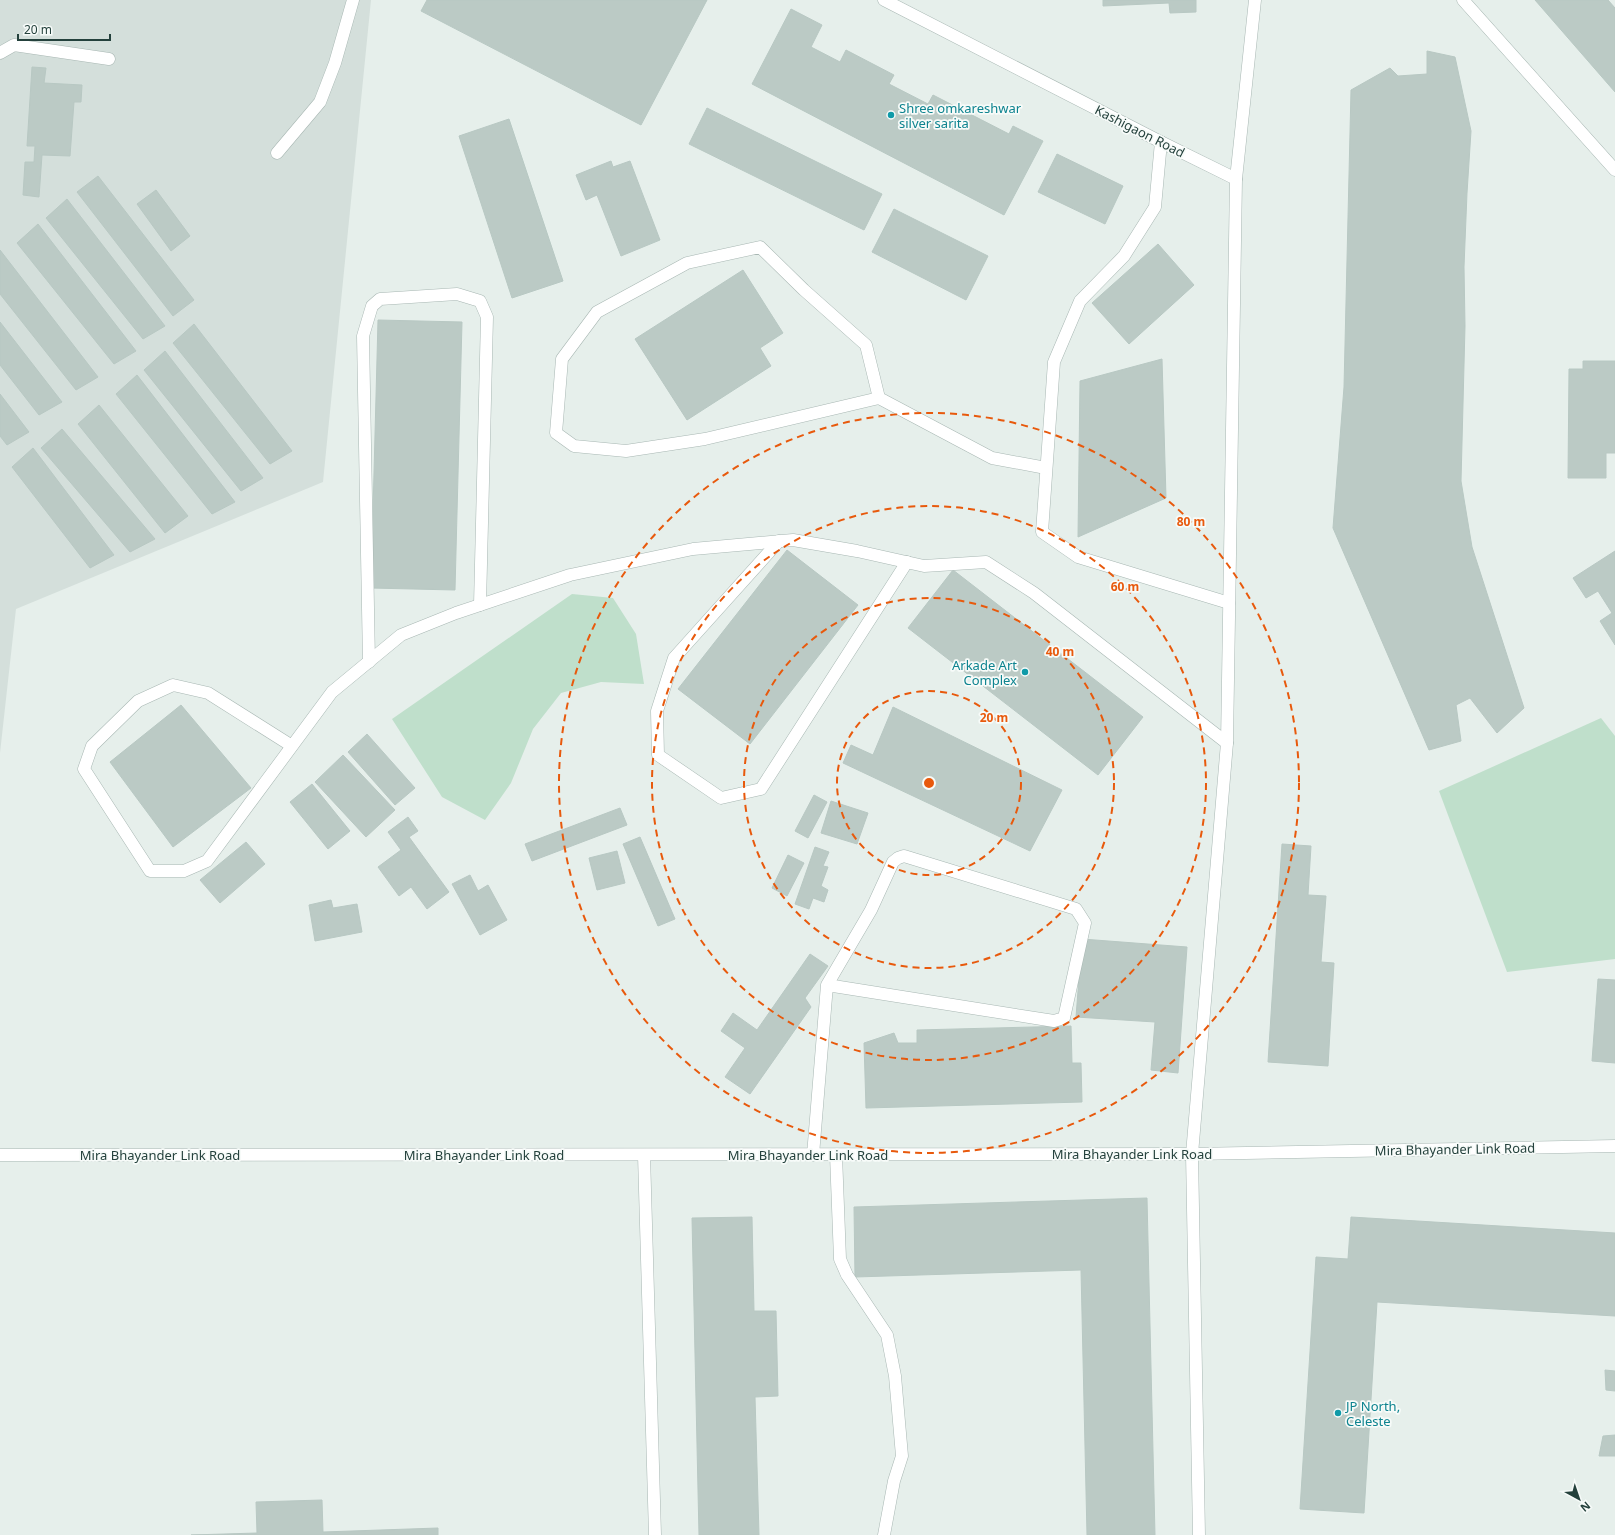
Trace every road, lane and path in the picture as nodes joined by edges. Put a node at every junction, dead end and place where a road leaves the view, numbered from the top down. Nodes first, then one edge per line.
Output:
1 (353, 0) edge
2 (884, 0) edge
3 (1255, 0) edge
4 (1463, 0) edge
5 (0, 53) edge
6 (109, 59) dead end
7 (1161, 142) junction
8 (277, 153) dead end
9 (1615, 170) edge
10 (1236, 179) junction
11 (879, 398) junction
12 (1046, 468) junction
13 (779, 541) junction
14 (907, 562) junction
15 (1229, 603) junction
16 (480, 605) junction
17 (369, 662) junction
18 (1227, 744) junction
19 (292, 746) junction
20 (827, 985) junction
21 (1615, 1146) edge
22 (1192, 1154) junction
23 (0, 1155) edge
24 (644, 1155) junction
25 (813, 1155) junction
26 (836, 1155) junction
27 (655, 1535) edge
28 (884, 1535) edge
29 (1199, 1535) edge

1 - 8 street
2 - 7 street, Kashigaon Road
3 - 10 street
4 - 9 street
5 - 6 street
7 - 10 street, Kashigaon Road
7 - 12 street
10 - 15 street
11 - 11 street
11 - 12 street
12 - 15 street
13 - 14 street
13 - 14 street
13 - 16 street
14 - 18 street
15 - 18 street
16 - 17 street
16 - 17 street
17 - 19 street
18 - 22 street
19 - 19 street
20 - 20 street
20 - 25 street
21 - 22 street, Mira Bhayander Link Road
22 - 26 street, Mira Bhayander Link Road
22 - 29 street
23 - 24 street, Mira Bhayander Link Road
24 - 25 street, Mira Bhayander Link Road
24 - 27 street
25 - 26 street, Mira Bhayander Link Road
26 - 28 street

